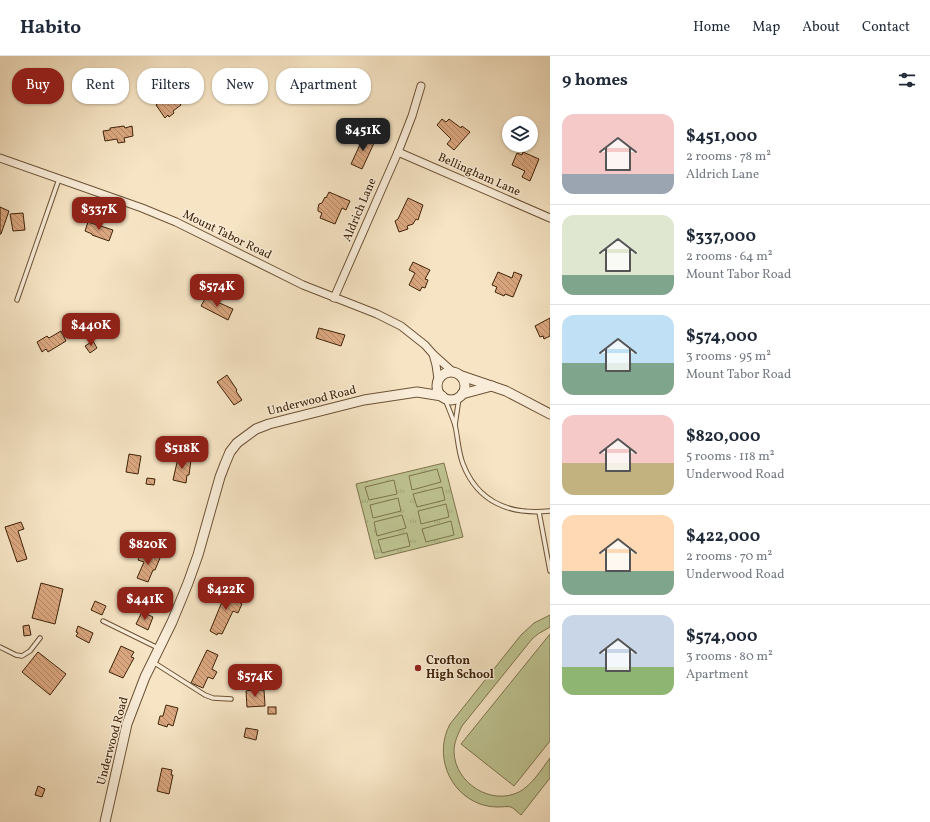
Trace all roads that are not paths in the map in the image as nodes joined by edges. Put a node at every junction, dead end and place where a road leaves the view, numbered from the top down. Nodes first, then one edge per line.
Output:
1 (421, 86) dead end
2 (398, 152) junction
3 (0, 158) edge
4 (59, 179) junction
5 (550, 218) edge
6 (334, 298) junction
7 (17, 300) dead end
8 (433, 354) junction
9 (453, 372) junction
10 (462, 376) junction
11 (438, 380) junction
12 (492, 386) junction
13 (417, 392) junction
14 (460, 396) junction
15 (443, 398) junction
16 (550, 414) edge
17 (455, 426) junction
18 (550, 511) edge
19 (539, 512) junction
20 (550, 571) edge
21 (103, 621) dead end
22 (40, 638) dead end
23 (0, 647) edge
24 (159, 649) junction
25 (152, 662) junction
26 (231, 699) dead end
27 (105, 822) edge

1 - 2 street, Aldrich Lane
2 - 5 street, Bellingham Lane
2 - 6 street, Aldrich Lane
3 - 4 street, Mount Tabor Road
4 - 6 street, Mount Tabor Road
4 - 7 lane
6 - 8 street, Mount Tabor Road
8 - 9 street, Mount Tabor Road
8 - 11 street
9 - 10 street
9 - 11 street
10 - 12 street
10 - 14 street
11 - 13 street, Underwood Road
11 - 15 street
12 - 14 street
12 - 16 street
13 - 15 street, Underwood Road
13 - 24 street, Underwood Road
14 - 15 street
14 - 17 lane
15 - 17 lane
17 - 19 lane
18 - 19 lane
19 - 20 lane
21 - 24 lane
22 - 23 lane
24 - 25 street, Underwood Road
25 - 26 lane
25 - 27 street, Underwood Road

